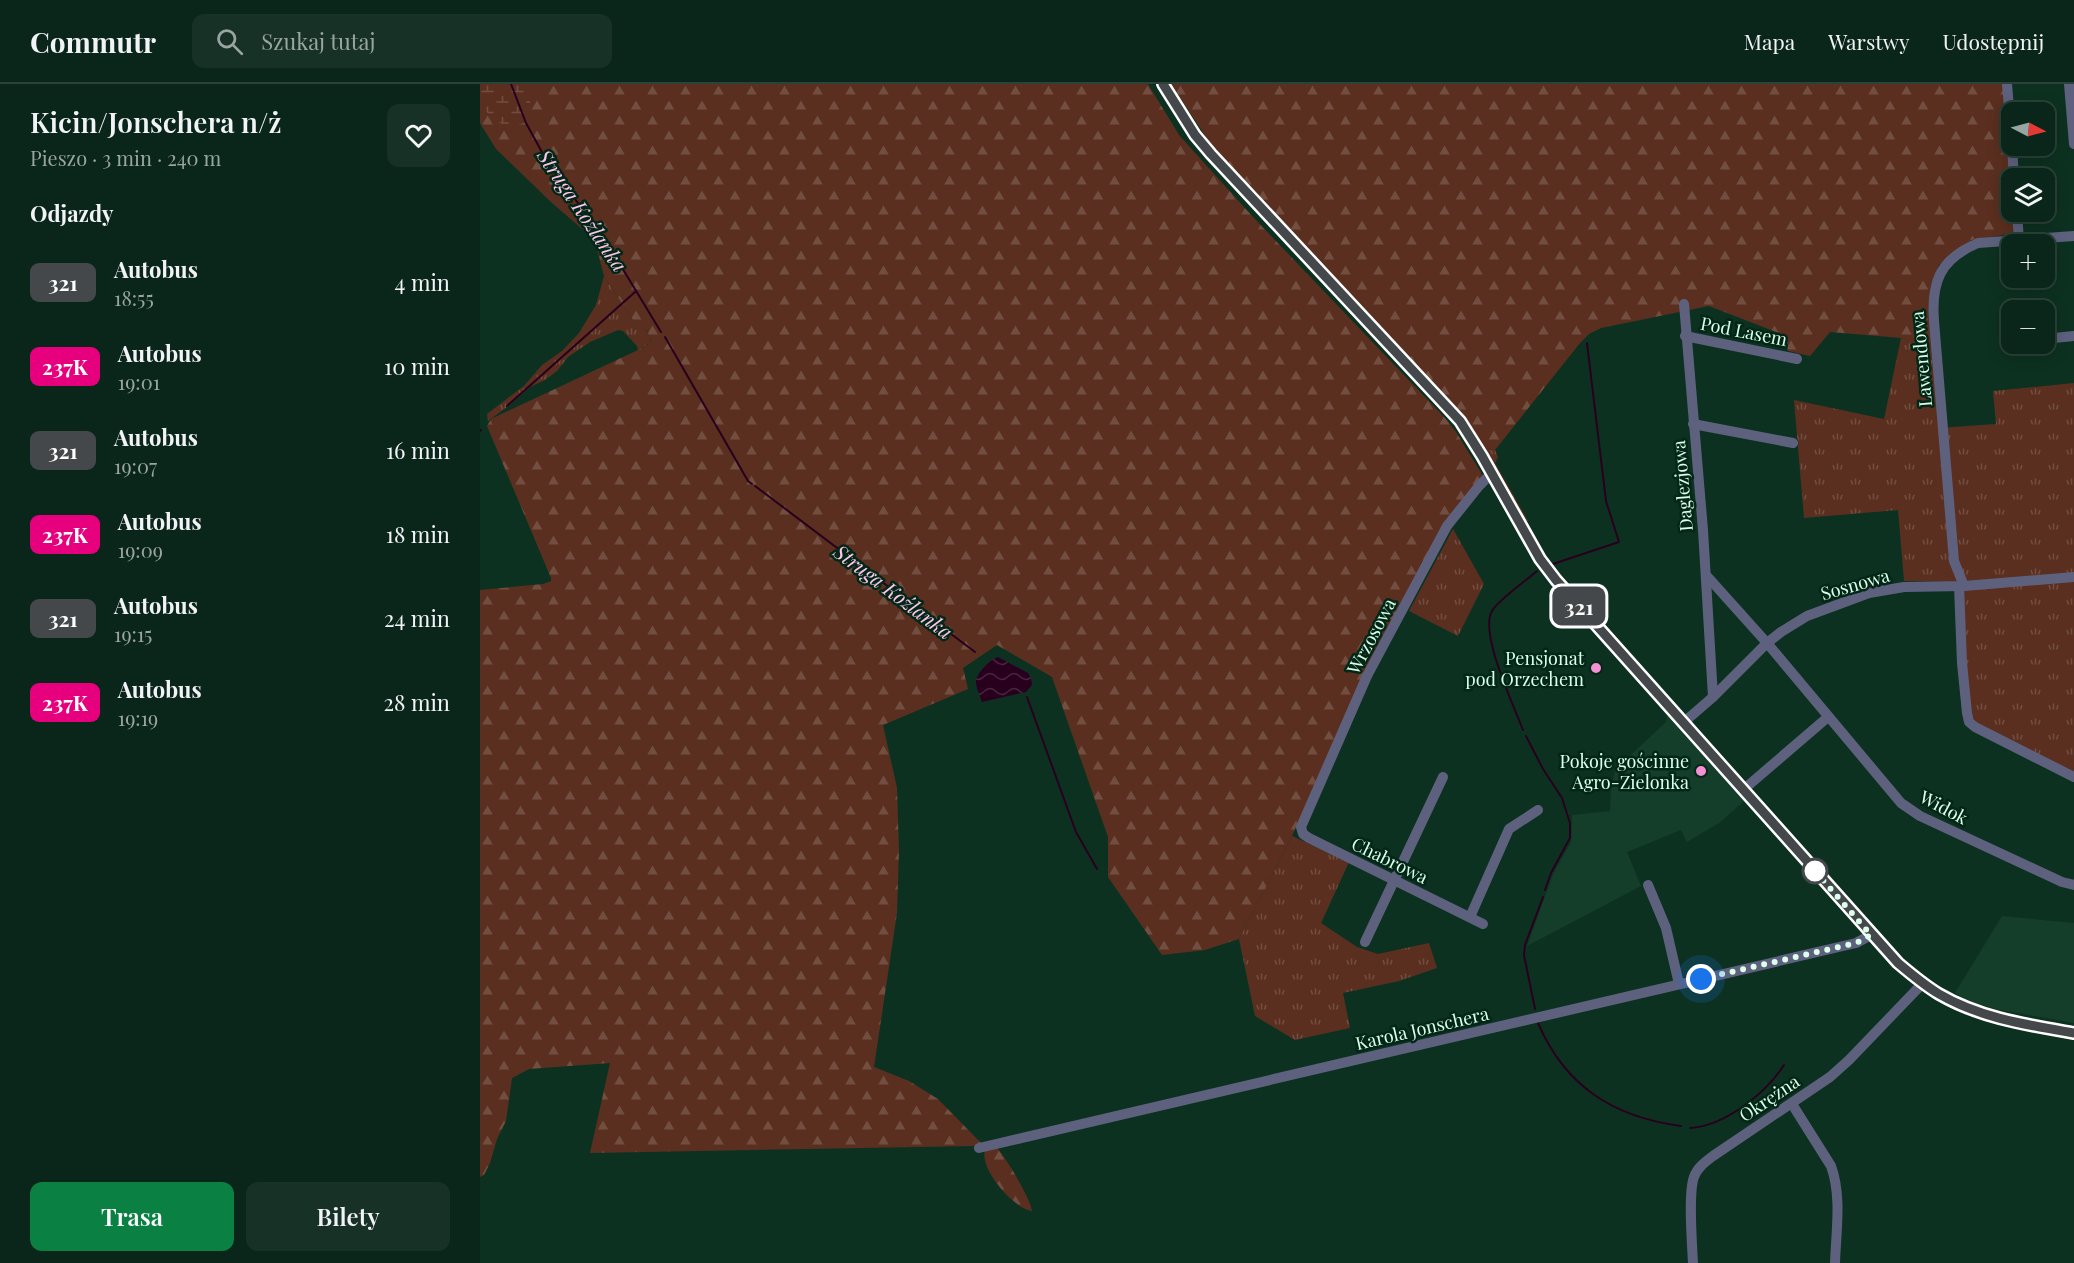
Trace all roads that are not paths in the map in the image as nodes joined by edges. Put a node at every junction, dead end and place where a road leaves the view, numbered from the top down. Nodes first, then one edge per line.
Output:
1 (1162, 84) edge
2 (2007, 84) edge
3 (2069, 84) edge
4 (2008, 102) edge
5 (2074, 144) edge
6 (2074, 236) edge
7 (2055, 238) edge
8 (2001, 242) edge
9 (1684, 304) dead end
10 (1685, 336) junction
11 (2074, 336) edge
12 (2055, 338) edge
13 (1797, 358) dead end
14 (1693, 424) junction
15 (1793, 443) dead end
16 (1492, 473) junction
17 (1706, 575) junction
18 (2074, 577) edge
19 (1962, 586) junction
20 (1767, 643) junction
21 (1713, 697) junction
22 (1828, 717) junction
23 (1683, 723) junction
24 (1443, 777) dead end
25 (2074, 777) edge
26 (1743, 790) junction
27 (1538, 810) dead end
28 (1301, 827) joint
29 (1394, 880) junction
30 (1648, 885) dead end
31 (2074, 885) edge
32 (1470, 917) junction
33 (1483, 924) dead end
34 (1871, 935) junction
35 (1365, 942) dead end
36 (1679, 984) junction
37 (1922, 984) junction
38 (2074, 1033) edge
39 (1792, 1104) junction
40 (979, 1148) dead end
41 (1693, 1263) edge
42 (1835, 1263) edge

1 - 16 street
2 - 4 street
3 - 5 street
6 - 7 street, Lawendowa
8 - 19 street, Lawendowa
9 - 10 street, Daglezjowa
10 - 13 street, Pod Lasem
10 - 14 street, Daglezjowa
11 - 12 street
14 - 15 street
14 - 17 street, Daglezjowa
16 - 23 street
16 - 28 street, Wrzosowa
17 - 20 street
17 - 21 street, Daglezjowa
18 - 19 street, Sosnowa
19 - 20 street, Sosnowa
19 - 25 street, Lawendowa
20 - 21 street, Sosnowa
20 - 22 street, Widok
21 - 23 street, Sosnowa
22 - 26 street
22 - 31 street, Widok
23 - 26 street
24 - 29 street
26 - 34 street
27 - 32 street
28 - 29 street, Chabrowa
29 - 32 street, Chabrowa
29 - 35 street
30 - 36 street
32 - 33 street, Chabrowa
34 - 36 street, Karola Jonschera
34 - 37 street
36 - 40 street, Karola Jonschera
37 - 38 street
37 - 39 street, Okrężna
39 - 41 street, Okrężna
39 - 42 street

